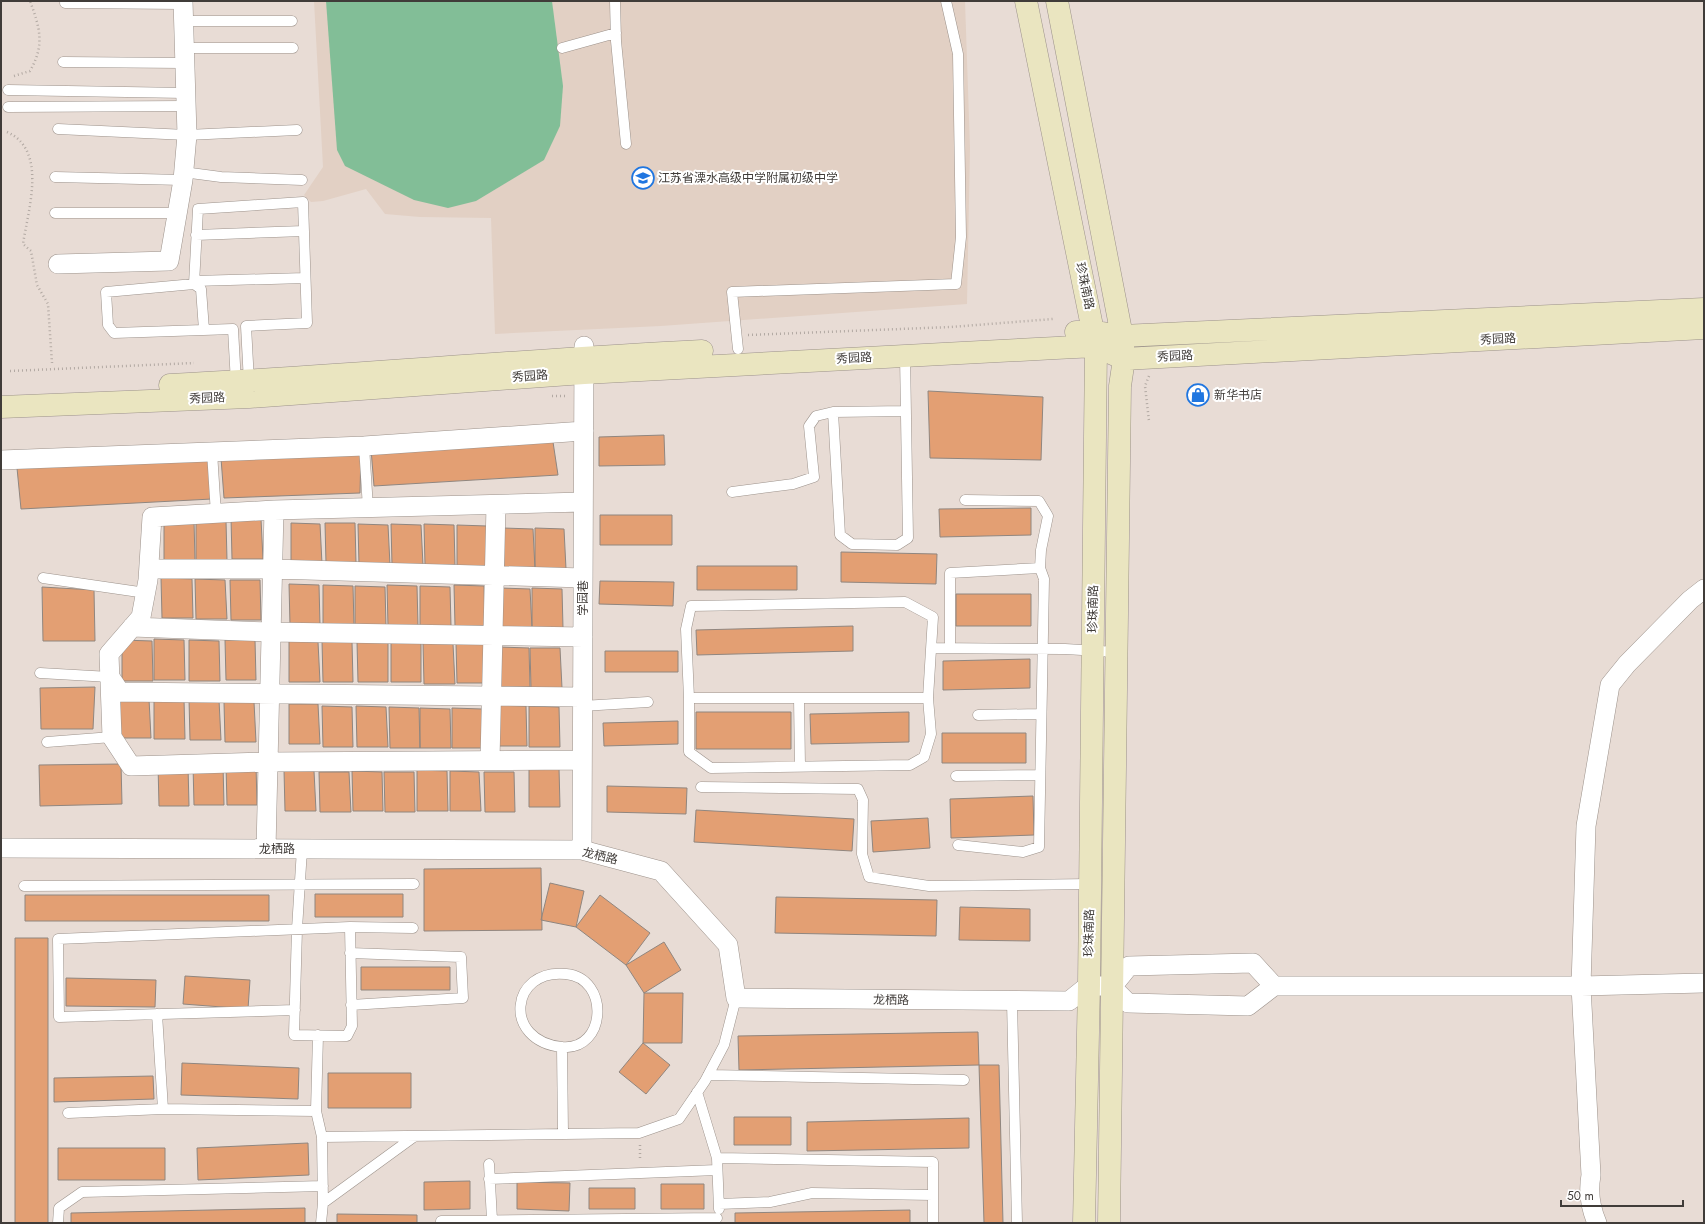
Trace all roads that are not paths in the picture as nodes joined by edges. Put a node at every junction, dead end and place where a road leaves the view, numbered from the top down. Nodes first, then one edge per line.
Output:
1 (615, 1) edge
2 (946, 1) edge
3 (1026, 1) edge
4 (1057, 1) edge
5 (64, 3) dead end
6 (183, 8) edge
7 (292, 21) dead end
8 (616, 32) junction
9 (293, 48) dead end
10 (562, 48) dead end
11 (184, 56) junction
12 (63, 62) dead end
13 (8, 90) dead end
14 (185, 99) junction
15 (8, 107) dead end
16 (58, 129) dead end
17 (297, 130) dead end
18 (187, 135) junction
19 (626, 144) dead end
20 (183, 176) junction
21 (55, 177) dead end
22 (302, 180) dead end
23 (55, 213) dead end
24 (177, 213) junction
25 (304, 230) junction
26 (196, 235) junction
27 (58, 264) dead end
28 (305, 278) junction
29 (194, 282) junction
30 (1704, 309) edge
31 (1704, 328) edge
32 (204, 330) junction
33 (1122, 336) junction
34 (1095, 339) junction
35 (738, 349) junction
36 (905, 355) junction
37 (584, 358) junction
38 (1124, 359) junction
39 (243, 389) junction
40 (1, 394) edge
41 (1, 407) edge
42 (906, 411) junction
43 (833, 412) junction
44 (584, 431) junction
45 (364, 446) junction
46 (212, 452) junction
47 (1, 460) edge
48 (732, 492) dead end
49 (965, 500) dead end
50 (583, 502) junction
51 (496, 505) junction
52 (368, 508) junction
53 (274, 510) junction
54 (216, 514) junction
55 (1040, 568) junction
56 (148, 569) junction
57 (272, 569) junction
58 (495, 576) junction
59 (43, 578) dead end
60 (583, 578) junction
61 (1704, 590) edge
62 (146, 593) junction
63 (132, 627) junction
64 (271, 632) junction
65 (492, 636) junction
66 (583, 637) junction
67 (931, 648) junction
68 (950, 648) junction
69 (1041, 649) junction
70 (1092, 651) junction
71 (1116, 652) junction
72 (40, 673) dead end
73 (110, 677) junction
74 (269, 693) junction
75 (491, 698) junction
76 (689, 698) junction
77 (799, 698) junction
78 (928, 698) junction
79 (582, 702) junction
80 (648, 702) dead end
81 (978, 714) dead end
82 (1040, 714) junction
83 (112, 737) junction
84 (47, 742) dead end
85 (490, 760) junction
86 (582, 760) junction
87 (268, 762) junction
88 (800, 766) junction
89 (1040, 775) junction
90 (956, 776) dead end
91 (701, 787) dead end
92 (958, 845) dead end
93 (1, 848) edge
94 (266, 849) junction
95 (302, 850) junction
96 (582, 850) junction
97 (414, 884) dead end
98 (1090, 884) junction
99 (301, 885) junction
100 (24, 886) dead end
101 (350, 927) junction
102 (413, 928) dead end
103 (297, 929) junction
104 (350, 953) junction
105 (1704, 983) edge
106 (1089, 985) junction
107 (1274, 986) junction
108 (1581, 986) junction
109 (1112, 987) junction
110 (736, 998) junction
111 (1012, 1001) junction
112 (351, 1005) junction
113 (295, 1010) junction
114 (157, 1014) junction
115 (318, 1035) junction
116 (562, 1047) junction
117 (708, 1075) junction
118 (964, 1080) dead end
119 (697, 1092) junction
120 (163, 1109) junction
121 (316, 1111) junction
122 (68, 1113) dead end
123 (564, 1134) junction
124 (415, 1136) junction
125 (322, 1137) junction
126 (717, 1158) junction
127 (489, 1164) dead end
128 (717, 1170) junction
129 (489, 1179) junction
130 (323, 1186) junction
131 (933, 1195) junction
132 (323, 1202) junction
133 (719, 1204) junction
134 (492, 1220) junction
135 (718, 1220) edge
136 (649, 1221) edge
137 (442, 1222) edge
138 (58, 1223) edge
139 (321, 1223) edge
140 (933, 1223) edge
141 (1017, 1223) edge
142 (1084, 1223) edge
143 (1109, 1223) edge
144 (1597, 1223) edge

1 - 8 lane
2 - 35 lane
3 - 34 street, 珍珠南路
4 - 33 street, 珍珠南路
5 - 6 lane
6 - 7 lane
6 - 11 street
8 - 10 lane
8 - 19 lane
9 - 11 lane
11 - 12 lane
11 - 14 street
13 - 14 lane
14 - 15 lane
14 - 18 street
16 - 18 lane
17 - 18 lane
18 - 20 street
20 - 21 lane
20 - 22 lane
20 - 24 street
23 - 24 lane
24 - 27 street
25 - 26 lane
25 - 26 lane
25 - 28 lane
26 - 29 lane
28 - 29 lane
28 - 39 lane
29 - 32 lane
29 - 32 lane
30 - 33 street, 秀园路
31 - 38 street, 秀园路
32 - 39 lane
33 - 34 street, 秀园路
33 - 38 street, 珍珠南路
34 - 35 street, 秀园路
34 - 36 street, 秀园路
34 - 38 street, 秀园路
34 - 70 street, 珍珠南路
35 - 37 street, 秀园路
36 - 37 street, 秀园路
36 - 42 lane
37 - 39 street, 秀园路
37 - 44 street, 学园巷
38 - 71 street, 珍珠南路
39 - 40 street, 秀园路
39 - 41 street, 秀园路
42 - 43 lane
42 - 43 lane
43 - 48 lane
44 - 45 street
44 - 50 street, 学园巷
45 - 46 street
45 - 52 lane
46 - 47 street
46 - 54 lane
49 - 55 lane
50 - 51 street
50 - 60 street, 学园巷
51 - 52 street
51 - 58 street
52 - 53 street
53 - 54 street
53 - 57 street
54 - 56 street
55 - 68 lane
55 - 69 lane
56 - 57 street
56 - 62 street
57 - 58 street
57 - 64 street
58 - 60 street
58 - 65 street
59 - 62 lane
60 - 66 street, 学园巷
61 - 108 street
62 - 63 street
63 - 64 street
63 - 73 street
64 - 65 street
64 - 74 street
65 - 66 street
65 - 75 street
66 - 79 street, 学园巷
67 - 68 lane
67 - 76 lane
67 - 78 lane
68 - 69 lane
69 - 70 lane
69 - 82 lane
70 - 71 lane
70 - 98 street, 珍珠南路
71 - 109 street, 珍珠南路
72 - 73 lane
73 - 74 street
73 - 83 street
74 - 75 street
74 - 87 street
75 - 79 street
75 - 85 street
76 - 77 lane
76 - 88 lane
77 - 78 lane
77 - 88 lane
78 - 88 lane
79 - 80 lane
79 - 86 street, 学园巷
81 - 82 lane
82 - 89 lane
83 - 84 lane
83 - 87 street
85 - 86 street
85 - 87 street
86 - 96 street, 学园巷
87 - 94 street
89 - 90 lane
89 - 92 lane
91 - 98 lane
93 - 94 street, 龙栖路
94 - 95 street, 龙栖路
95 - 96 street, 龙栖路
95 - 99 lane
96 - 110 street, 龙栖路
97 - 99 lane
98 - 106 street, 珍珠南路
99 - 100 lane
99 - 103 lane
101 - 102 lane
101 - 103 lane
101 - 104 lane
103 - 113 lane
103 - 114 lane
104 - 112 lane
104 - 112 lane
105 - 108 street
106 - 109 street
106 - 111 street, 龙栖路
106 - 142 street, 珍珠南路
107 - 108 street
107 - 109 street
107 - 109 street
108 - 144 street
109 - 143 street, 珍珠南路
110 - 111 street, 龙栖路
110 - 117 lane
111 - 141 lane
112 - 115 lane
113 - 114 lane
113 - 115 lane
114 - 120 lane
115 - 121 lane
116 - 116 lane
116 - 123 lane
117 - 118 lane
117 - 119 lane
119 - 123 lane
119 - 126 lane
120 - 121 lane
120 - 122 lane
121 - 125 lane
123 - 124 lane
124 - 125 lane
124 - 132 lane
125 - 130 lane
126 - 128 lane
126 - 131 lane
127 - 129 lane
128 - 129 lane
128 - 133 lane
129 - 134 lane
130 - 132 lane
130 - 138 lane
131 - 133 lane
131 - 140 lane
132 - 139 lane
133 - 135 lane
134 - 136 lane
134 - 137 lane
135 - 136 lane

